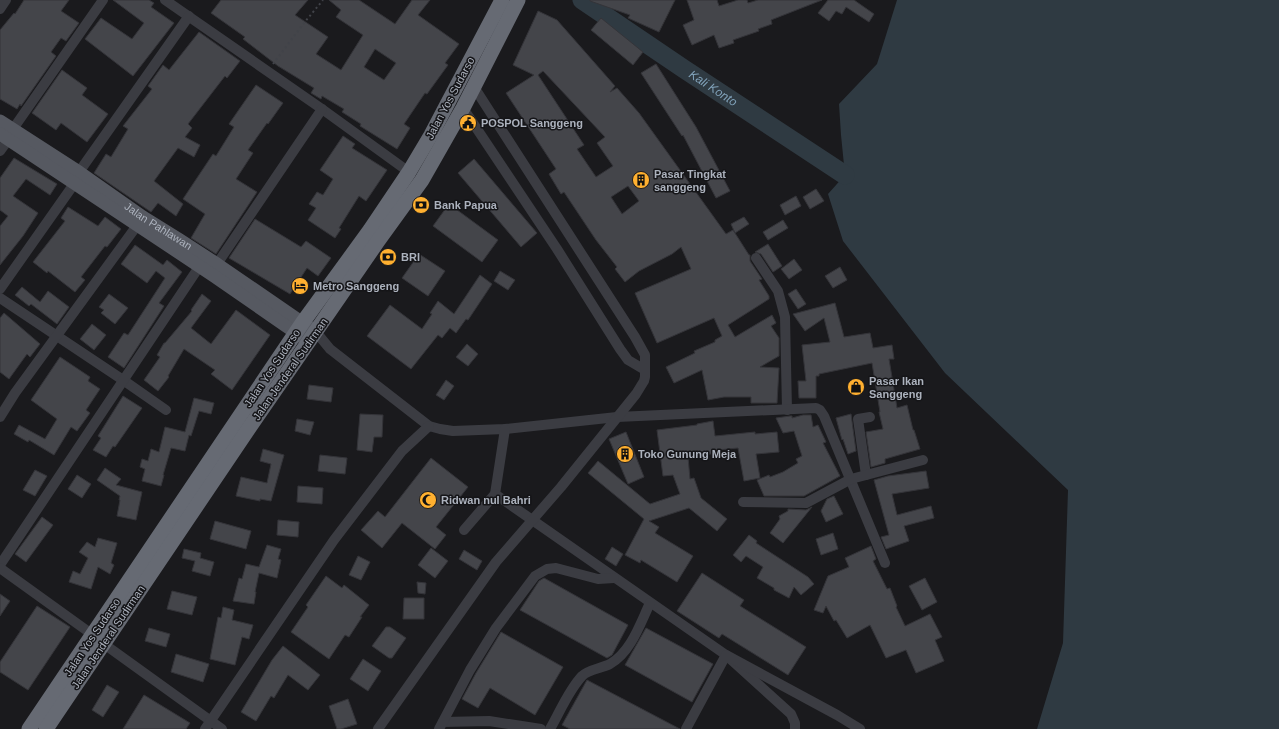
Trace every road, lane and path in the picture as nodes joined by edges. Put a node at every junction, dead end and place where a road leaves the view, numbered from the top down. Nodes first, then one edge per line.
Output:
1 (6, 0) edge
2 (103, 0) edge
3 (166, 0) edge
4 (323, 0) edge
5 (502, 0) edge
6 (518, 0) edge
7 (0, 9) edge
8 (189, 16) junction
9 (268, 71) junction
10 (474, 87) junction
11 (463, 108) junction
12 (322, 109) junction
13 (0, 120) edge
14 (7, 134) edge
15 (0, 150) edge
16 (409, 172) junction
17 (76, 178) junction
18 (140, 221) junction
19 (571, 238) junction
20 (557, 249) junction
21 (756, 258) dead end
22 (216, 264) junction
23 (199, 267) junction
24 (0, 289) edge
25 (0, 298) edge
26 (616, 308) junction
27 (601, 319) junction
28 (300, 327) junction
29 (57, 336) junction
30 (312, 337) junction
31 (645, 370) junction
32 (123, 380) junction
33 (166, 410) dead end
34 (787, 410) junction
35 (0, 417) edge
36 (617, 417) junction
37 (870, 418) dead end
38 (429, 426) junction
39 (505, 429) junction
40 (923, 460) dead end
41 (866, 475) junction
42 (851, 479) junction
43 (495, 494) junction
44 (743, 502) dead end
45 (532, 521) junction
46 (464, 530) dead end
47 (885, 563) dead end
48 (0, 566) edge
49 (614, 578) junction
50 (650, 603) junction
51 (99, 639) junction
52 (726, 655) junction
53 (208, 725) edge
54 (441, 725) edge
55 (29, 729) edge
56 (46, 729) edge
57 (222, 729) edge
58 (378, 729) edge
59 (541, 729) edge
60 (550, 729) edge
61 (686, 729) edge
62 (795, 729) edge
63 (860, 729) edge

1 - 7 street
2 - 14 street
3 - 8 street
4 - 9 path
5 - 16 highway, Jalan Yos Sudarso
6 - 10 highway, Jalan Jenderal Sudirman
8 - 9 street
8 - 17 street
9 - 12 street
10 - 11 highway, Jalan Jenderal Sudirman
10 - 19 street
11 - 20 street
11 - 30 highway, Jalan Jenderal Sudirman
12 - 16 street
12 - 22 street
13 - 14 main road, Jalan Pahlawan
14 - 15 street
14 - 17 main road, Jalan Pahlawan
16 - 28 highway, Jalan Yos Sudarso
17 - 18 main road, Jalan Pahlawan
17 - 24 street
18 - 22 main road, Jalan Pahlawan
18 - 23 main road, Jalan Pahlawan
18 - 29 street
19 - 20 street
19 - 26 street
20 - 27 street
21 - 34 street
22 - 28 main road, Jalan Pahlawan
23 - 28 main road, Jalan Pahlawan
23 - 32 street
25 - 29 street
26 - 27 street
26 - 31 street
27 - 31 street
28 - 30 main road, Jalan Pahlawan
28 - 51 highway, Jalan Yos Sudarso
29 - 32 street
29 - 35 street
30 - 38 street
30 - 51 highway, Jalan Jenderal Sudirman
31 - 36 street
32 - 33 street
32 - 48 street
34 - 36 street
34 - 42 street
36 - 39 street
36 - 45 street
37 - 41 street
38 - 39 street
38 - 53 street
39 - 43 street
40 - 41 street
41 - 42 street
42 - 44 street
42 - 47 street
43 - 45 street
43 - 46 street
45 - 49 street
45 - 58 street
48 - 51 street
49 - 50 street
49 - 54 street
50 - 52 street
50 - 60 street
51 - 53 street
51 - 55 highway, Jalan Yos Sudarso
51 - 56 highway, Jalan Jenderal Sudirman
52 - 61 street
52 - 62 street
52 - 63 street
53 - 57 street
54 - 59 street

